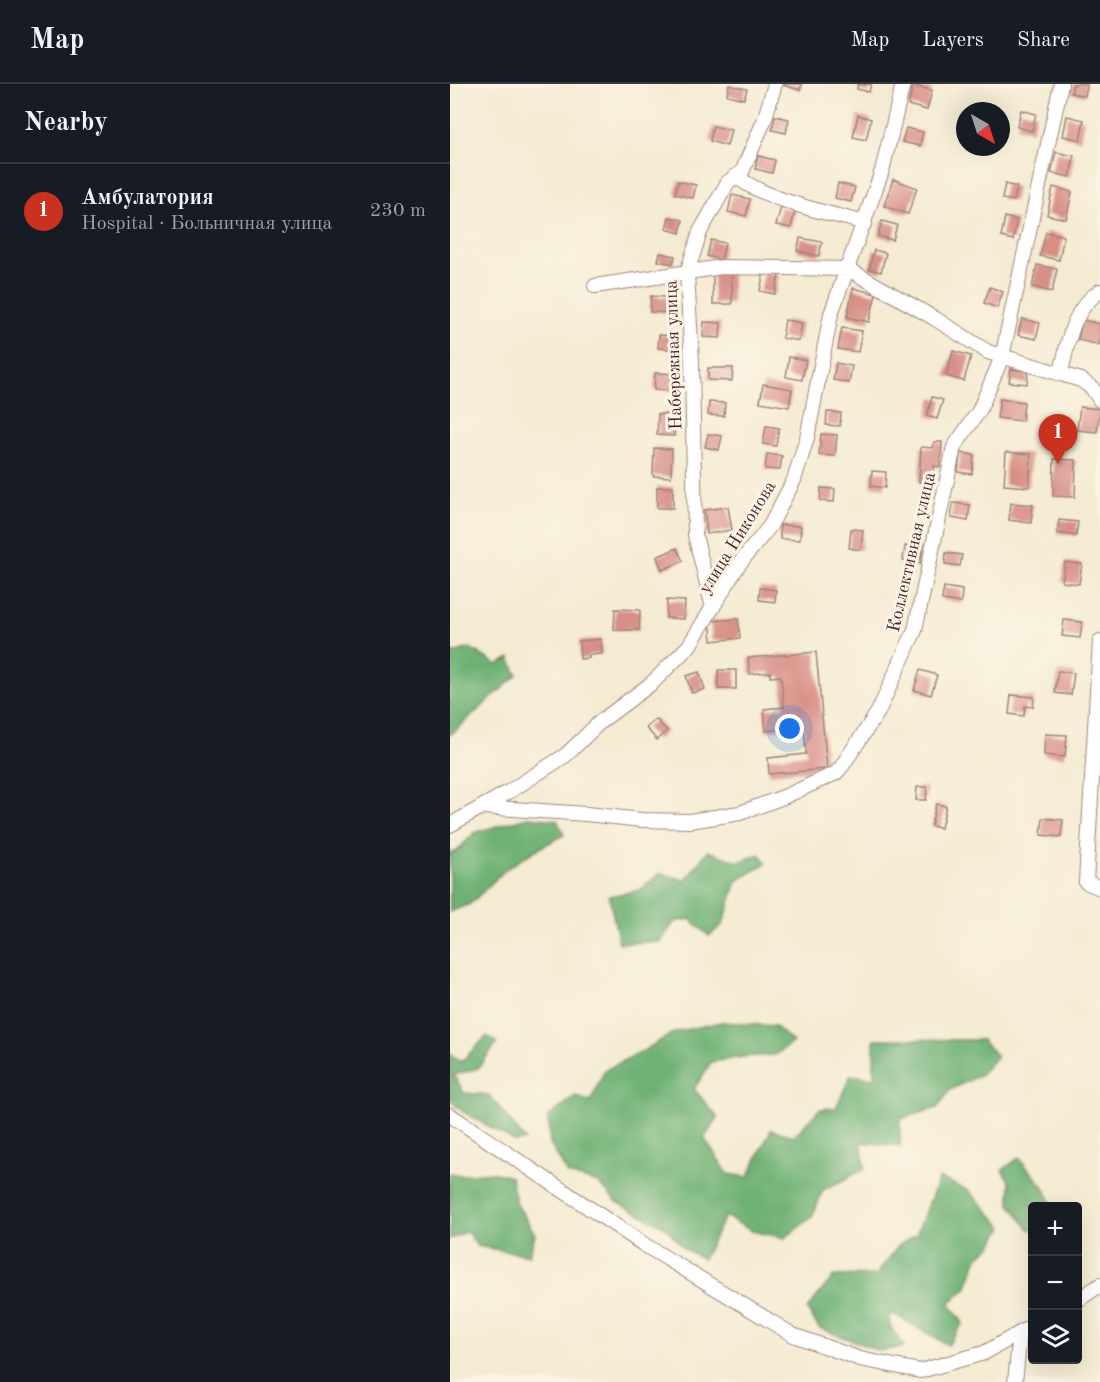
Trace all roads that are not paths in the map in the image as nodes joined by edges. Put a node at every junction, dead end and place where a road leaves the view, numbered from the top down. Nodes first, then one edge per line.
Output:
1 (775, 84) edge
2 (903, 84) edge
3 (1061, 84) edge
4 (736, 176) junction
5 (865, 223) junction
6 (848, 269) junction
7 (687, 273) junction
8 (595, 286) dead end
9 (1100, 291) edge
10 (1002, 357) junction
11 (1061, 373) junction
12 (1100, 400) edge
13 (713, 608) junction
14 (1100, 641) edge
15 (482, 807) junction
16 (450, 825) edge
17 (1100, 888) edge
18 (450, 1115) edge
19 (1100, 1285) edge
20 (1082, 1297) edge
21 (1026, 1330) edge
22 (1015, 1382) edge

1 - 4 street, Набережная улица
2 - 5 street, улица Никонова
3 - 10 street, Коллективная улица
4 - 5 street
4 - 7 street, Набережная улица
5 - 6 street, улица Никонова
6 - 7 street
6 - 10 street
6 - 13 street, улица Никонова
7 - 8 street
7 - 13 street, Набережная улица
9 - 11 street
10 - 11 street
10 - 15 street, Коллективная улица
11 - 12 street
13 - 15 street, улица Никонова
14 - 17 street
15 - 16 street, улица Никонова
18 - 21 street
19 - 20 street
21 - 22 street

